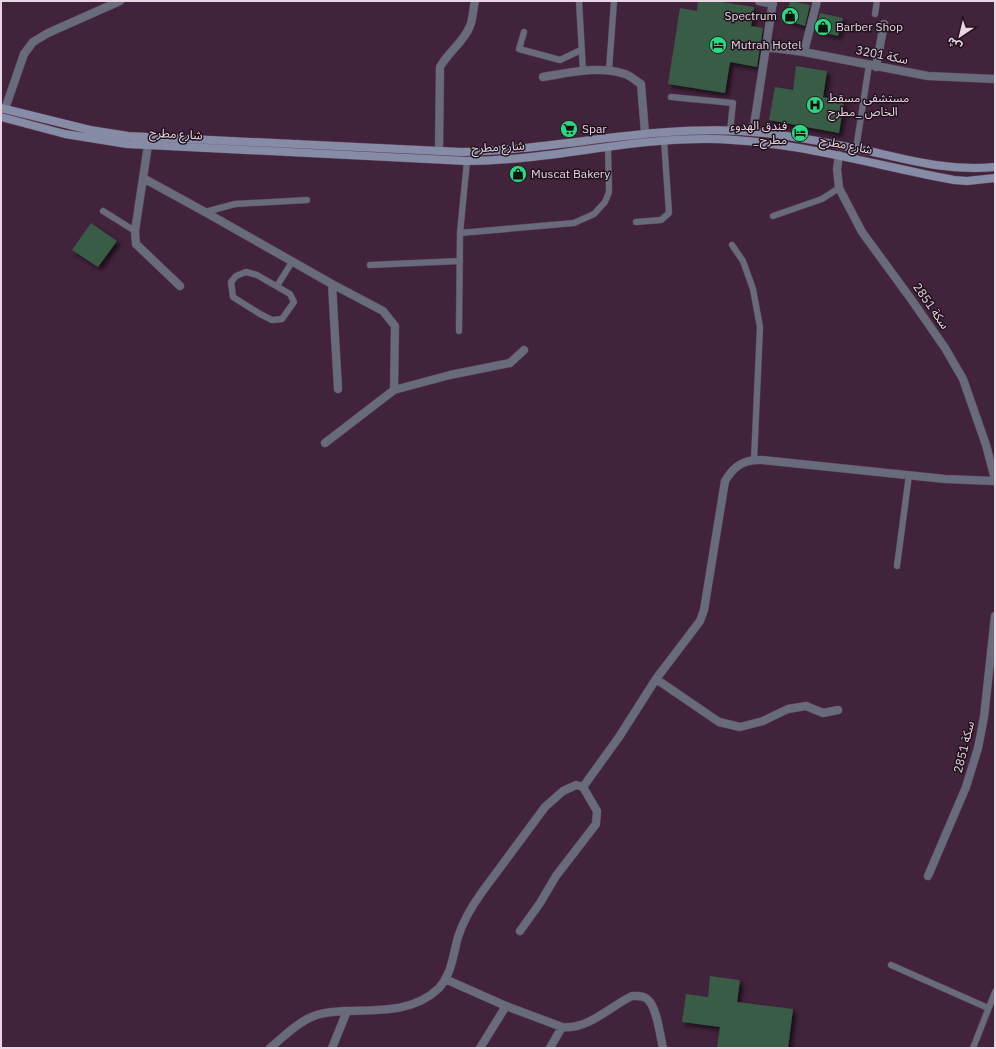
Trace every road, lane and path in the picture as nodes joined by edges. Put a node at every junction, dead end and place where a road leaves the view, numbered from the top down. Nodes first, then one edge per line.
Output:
1 (120, 1) edge
2 (475, 1) edge
3 (579, 1) edge
4 (614, 1) edge
5 (759, 1) edge
6 (817, 1) edge
7 (877, 1) edge
8 (773, 2) edge
9 (106, 4) edge
10 (874, 14) dead end
11 (884, 24) dead end
12 (524, 32) dead end
13 (766, 47) junction
14 (581, 50) junction
15 (804, 52) junction
16 (872, 66) junction
17 (609, 70) junction
18 (583, 71) junction
19 (543, 77) dead end
20 (995, 79) edge
21 (671, 97) dead end
22 (3, 108) edge
23 (1, 117) edge
24 (730, 131) junction
25 (753, 132) junction
26 (645, 133) junction
27 (664, 140) junction
28 (148, 145) junction
29 (608, 148) junction
30 (856, 149) junction
31 (439, 151) junction
32 (839, 155) junction
33 (467, 161) junction
34 (995, 167) edge
35 (143, 178) junction
36 (995, 178) edge
37 (839, 188) junction
38 (308, 200) dead end
39 (103, 211) dead end
40 (205, 212) junction
41 (773, 216) dead end
42 (636, 222) dead end
43 (135, 231) junction
44 (460, 233) junction
45 (732, 245) dead end
46 (460, 261) junction
47 (292, 262) junction
48 (370, 265) dead end
49 (332, 284) junction
50 (180, 286) dead end
51 (277, 286) junction
52 (459, 331) dead end
53 (524, 350) dead end
54 (338, 389) dead end
55 (394, 390) junction
56 (326, 443) dead end
57 (754, 460) junction
58 (909, 475) junction
59 (995, 480) edge
60 (897, 566) dead end
61 (995, 616) edge
62 (656, 679) junction
63 (838, 710) dead end
64 (583, 787) junction
65 (928, 876) dead end
66 (520, 930) dead end
67 (891, 965) dead end
68 (445, 979) junction
69 (995, 992) edge
70 (506, 1006) junction
71 (988, 1008) junction
72 (347, 1011) junction
73 (562, 1027) junction
74 (270, 1048) edge
75 (332, 1048) edge
76 (480, 1048) edge
77 (550, 1048) edge
78 (663, 1048) edge
79 (973, 1048) edge

1 - 9 street
2 - 31 street
3 - 14 lane
4 - 17 lane
5 - 8 street
6 - 15 street
7 - 10 lane
8 - 13 street
9 - 22 street
11 - 16 street
12 - 14 lane
13 - 15 street, سكة 3201
13 - 25 street
14 - 18 lane
15 - 16 street, سكة 3201
16 - 20 street, سكة 3201
16 - 30 lane
17 - 18 street
17 - 26 street
18 - 19 street
21 - 24 lane
22 - 31 main road, شارع مطرح
23 - 28 main road, شارع مطرح
24 - 25 main road, شارع مطرح
24 - 26 main road, شارع مطرح
25 - 30 main road, شارع مطرح
26 - 31 main road, شارع مطرح
27 - 29 main road, شارع مطرح
27 - 32 main road, شارع مطرح
27 - 42 lane
28 - 33 main road, شارع مطرح
28 - 35 street
29 - 33 main road, شارع مطرح
29 - 44 lane
30 - 34 main road, شارع مطرح
32 - 36 main road, شارع مطرح
32 - 37 street, سكة 2851
33 - 44 lane
35 - 40 street
35 - 43 street
37 - 41 lane
37 - 59 street, سكة 2851
38 - 40 lane
39 - 43 lane
40 - 47 street
43 - 50 street
44 - 46 lane
45 - 57 lane
46 - 48 lane
46 - 52 lane
47 - 49 street
47 - 51 lane
49 - 54 street
49 - 55 street
51 - 51 lane
53 - 55 street
55 - 56 street
57 - 58 street
57 - 62 street
58 - 59 street
58 - 60 lane
61 - 65 street, سكة 2851
62 - 63 street
62 - 64 street
64 - 66 street
64 - 68 street
67 - 71 lane
68 - 70 street
68 - 72 street
69 - 71 lane
70 - 73 street
70 - 76 street
71 - 79 lane
72 - 74 street
72 - 75 street
73 - 77 street
73 - 78 street

